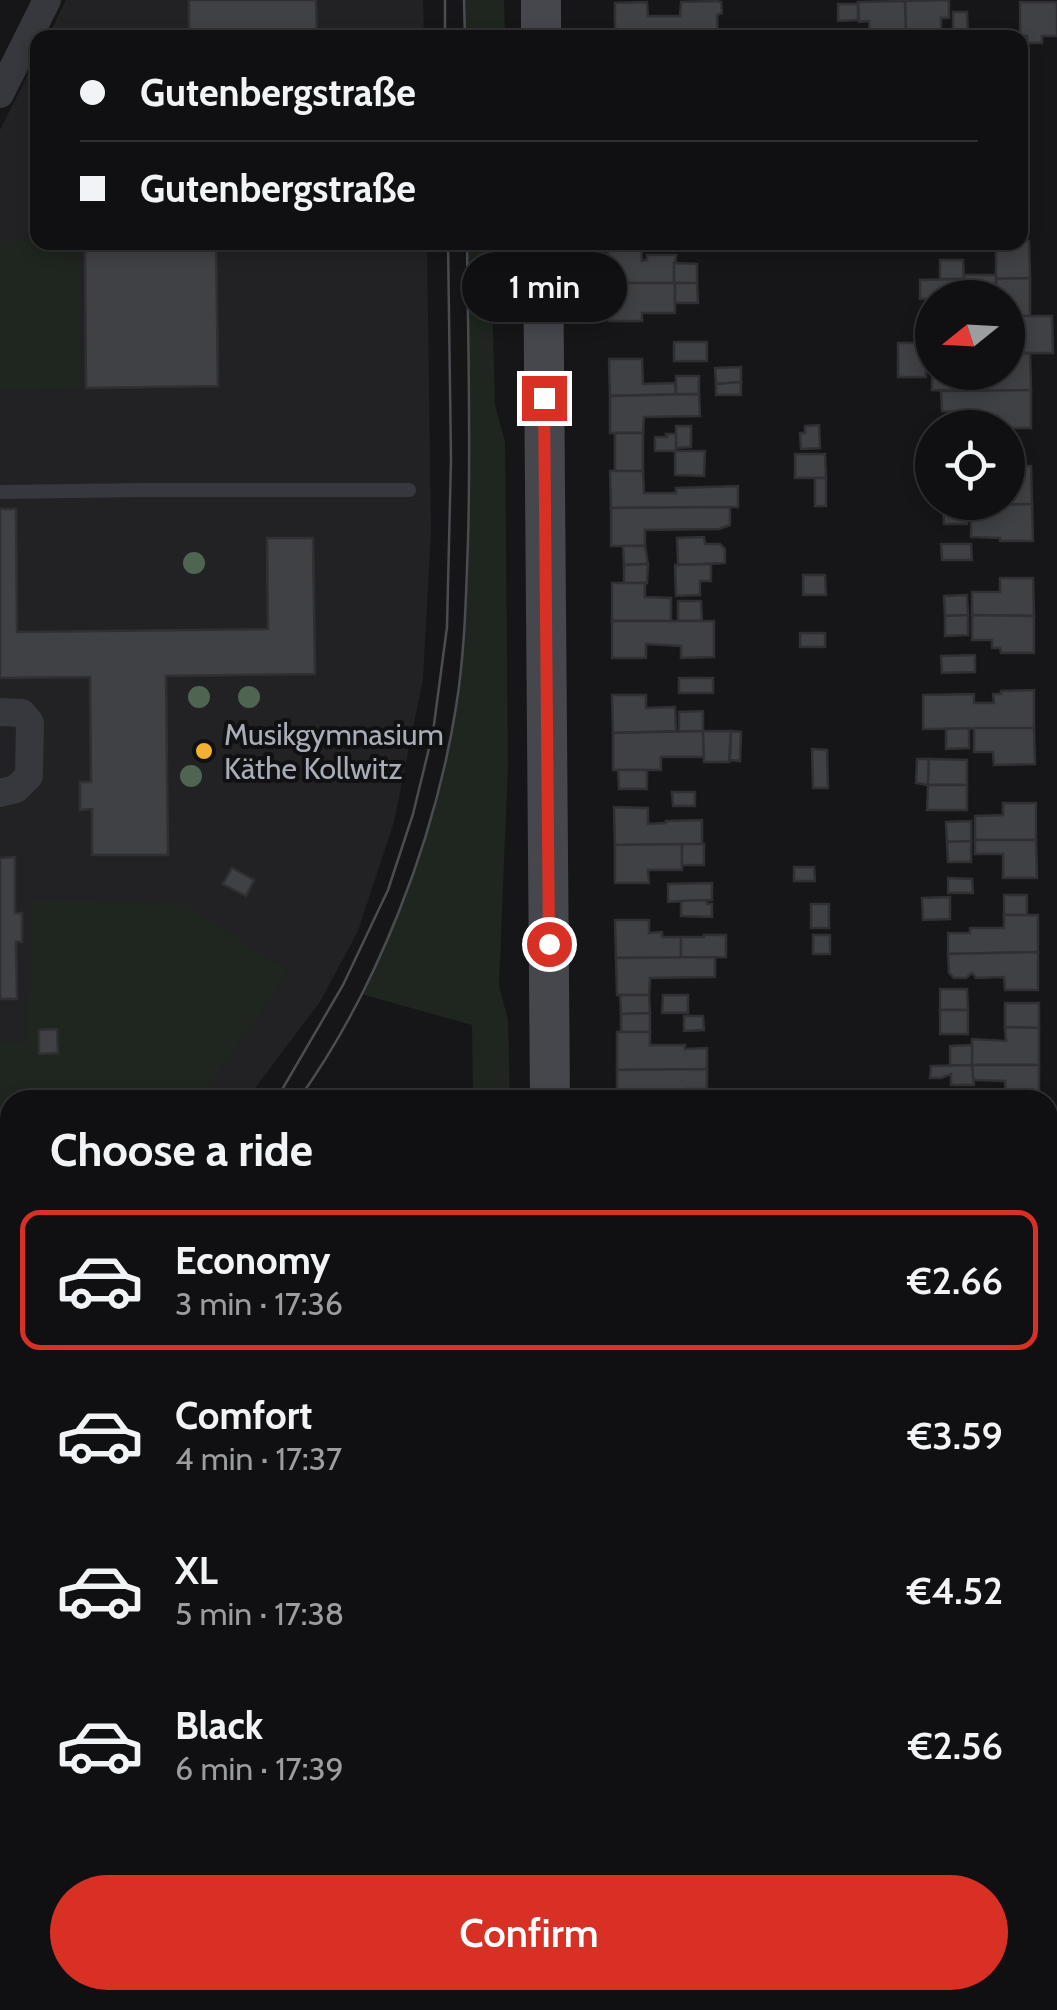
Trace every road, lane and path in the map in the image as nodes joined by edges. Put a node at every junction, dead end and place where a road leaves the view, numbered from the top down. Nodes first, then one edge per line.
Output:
1 (48, 0) edge
2 (541, 0) edge
3 (33, 30) edge
4 (541, 30) edge
5 (30, 35) edge
6 (0, 94) edge
7 (543, 250) edge
8 (409, 490) dead end
9 (0, 492) edge
10 (0, 712) edge
11 (0, 793) edge
12 (550, 1090) edge

1 - 3 street
2 - 4 street
5 - 6 street
7 - 12 street
8 - 9 lane
10 - 11 street

